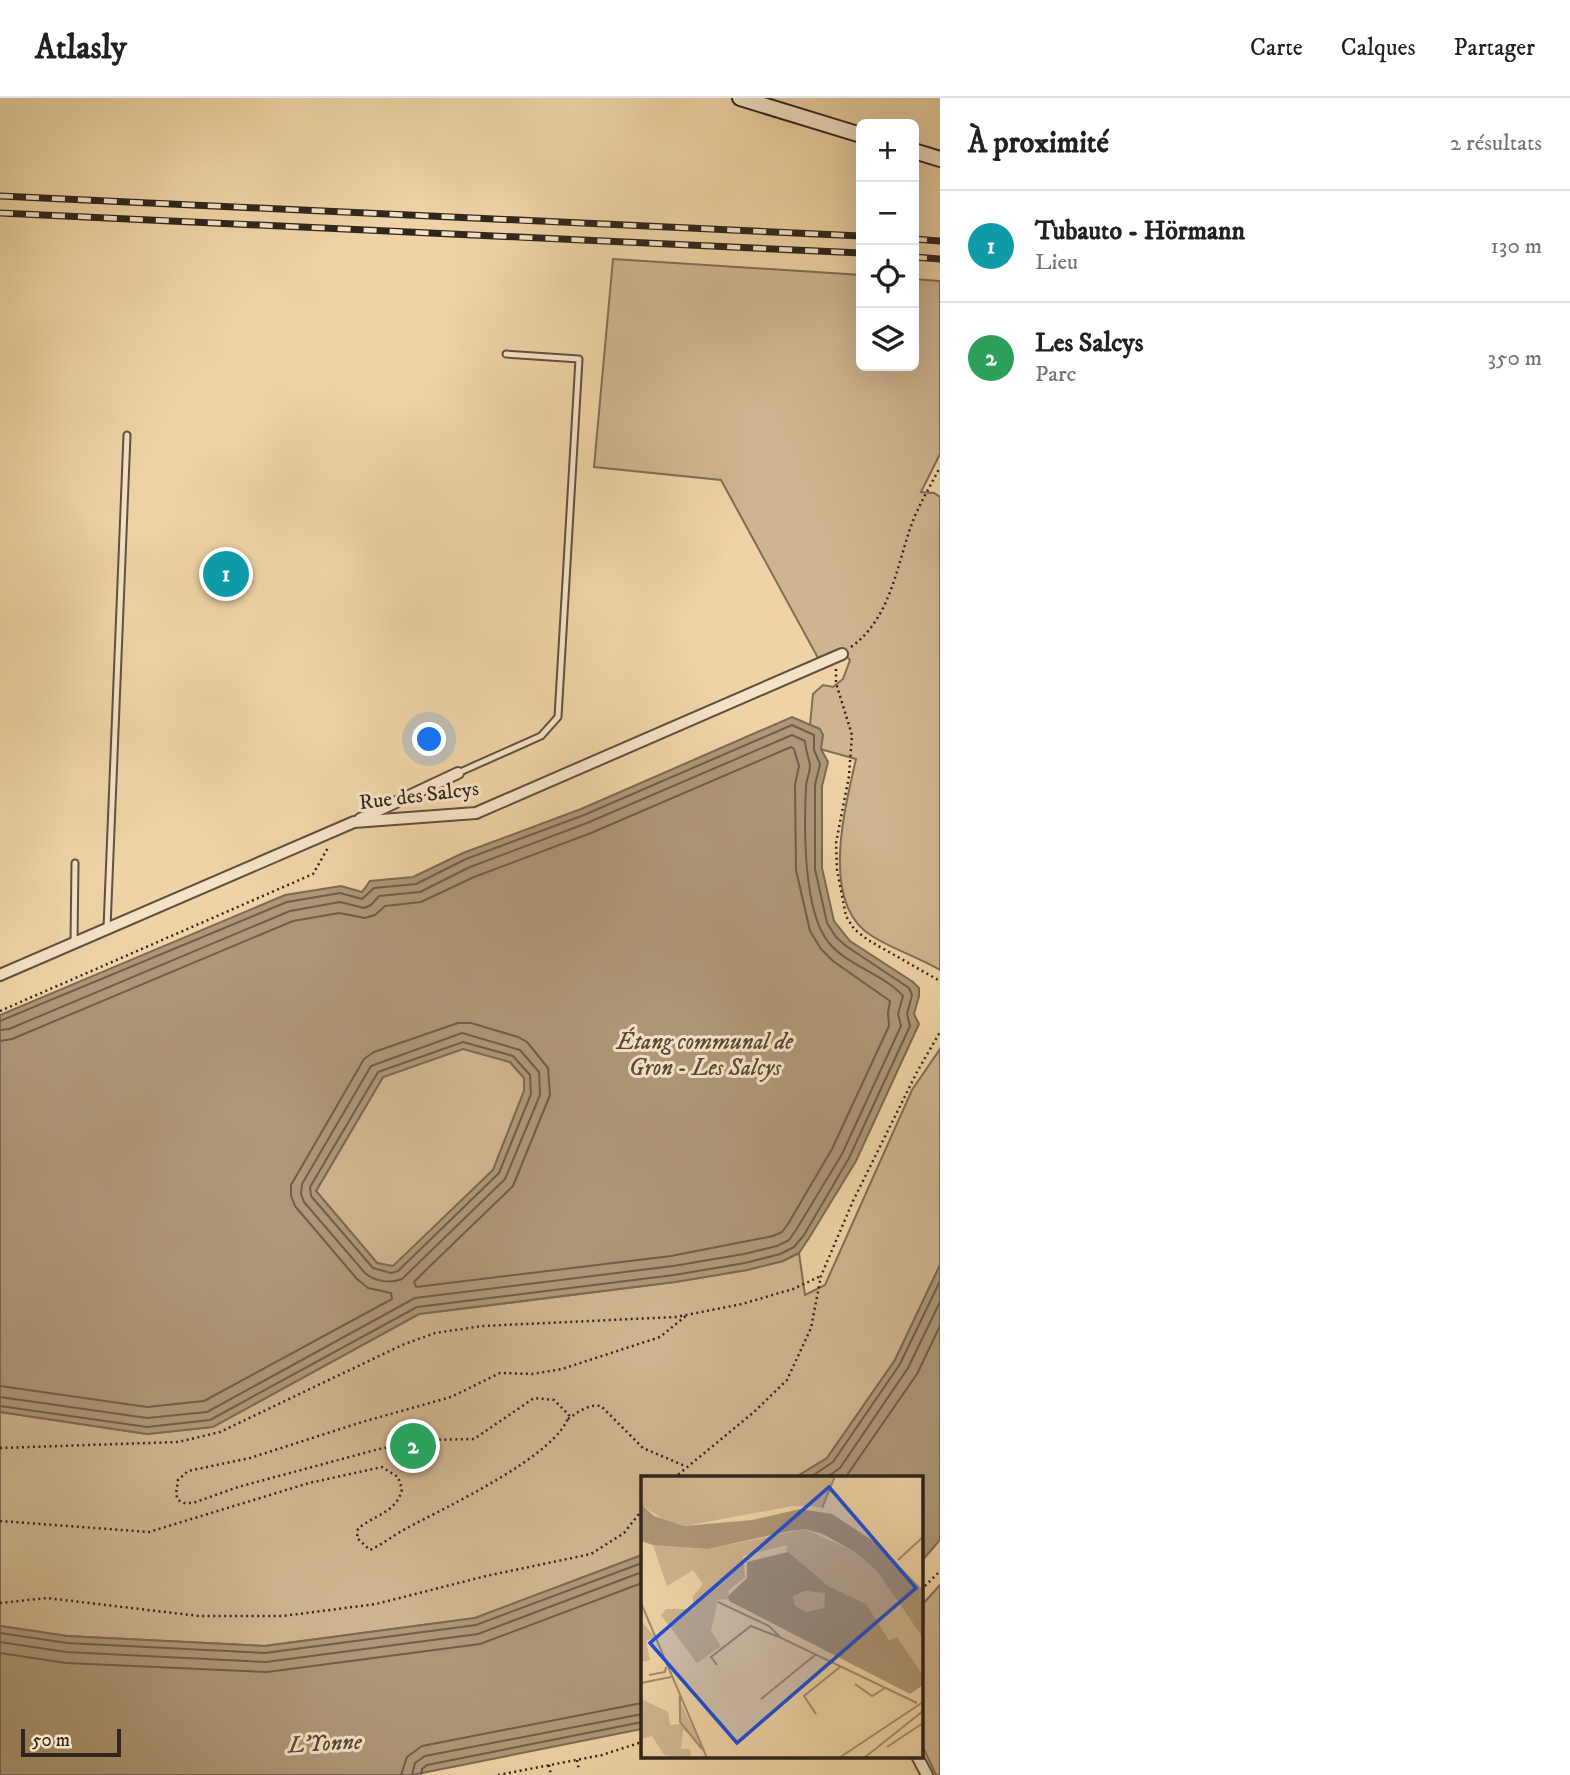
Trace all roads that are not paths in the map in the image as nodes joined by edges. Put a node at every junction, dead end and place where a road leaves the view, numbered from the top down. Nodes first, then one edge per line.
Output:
1 (740, 98) edge
2 (856, 133) edge
3 (919, 153) edge
4 (940, 159) edge
5 (506, 355) dead end
6 (127, 435) dead end
7 (842, 654) road end
8 (458, 773) joint
9 (354, 822) junction
10 (75, 863) dead end
11 (107, 928) junction
12 (74, 943) junction
13 (0, 975) edge
14 (918, 1758) edge
15 (927, 1775) edge

1 - 2 main road
3 - 4 main road
5 - 8 lane
6 - 11 lane
7 - 9 street, Rue des Salcys
8 - 9 street
9 - 11 street, Rue des Salcys
10 - 12 lane
11 - 12 street, Rue des Salcys
12 - 13 street, Rue des Salcys
14 - 15 street

